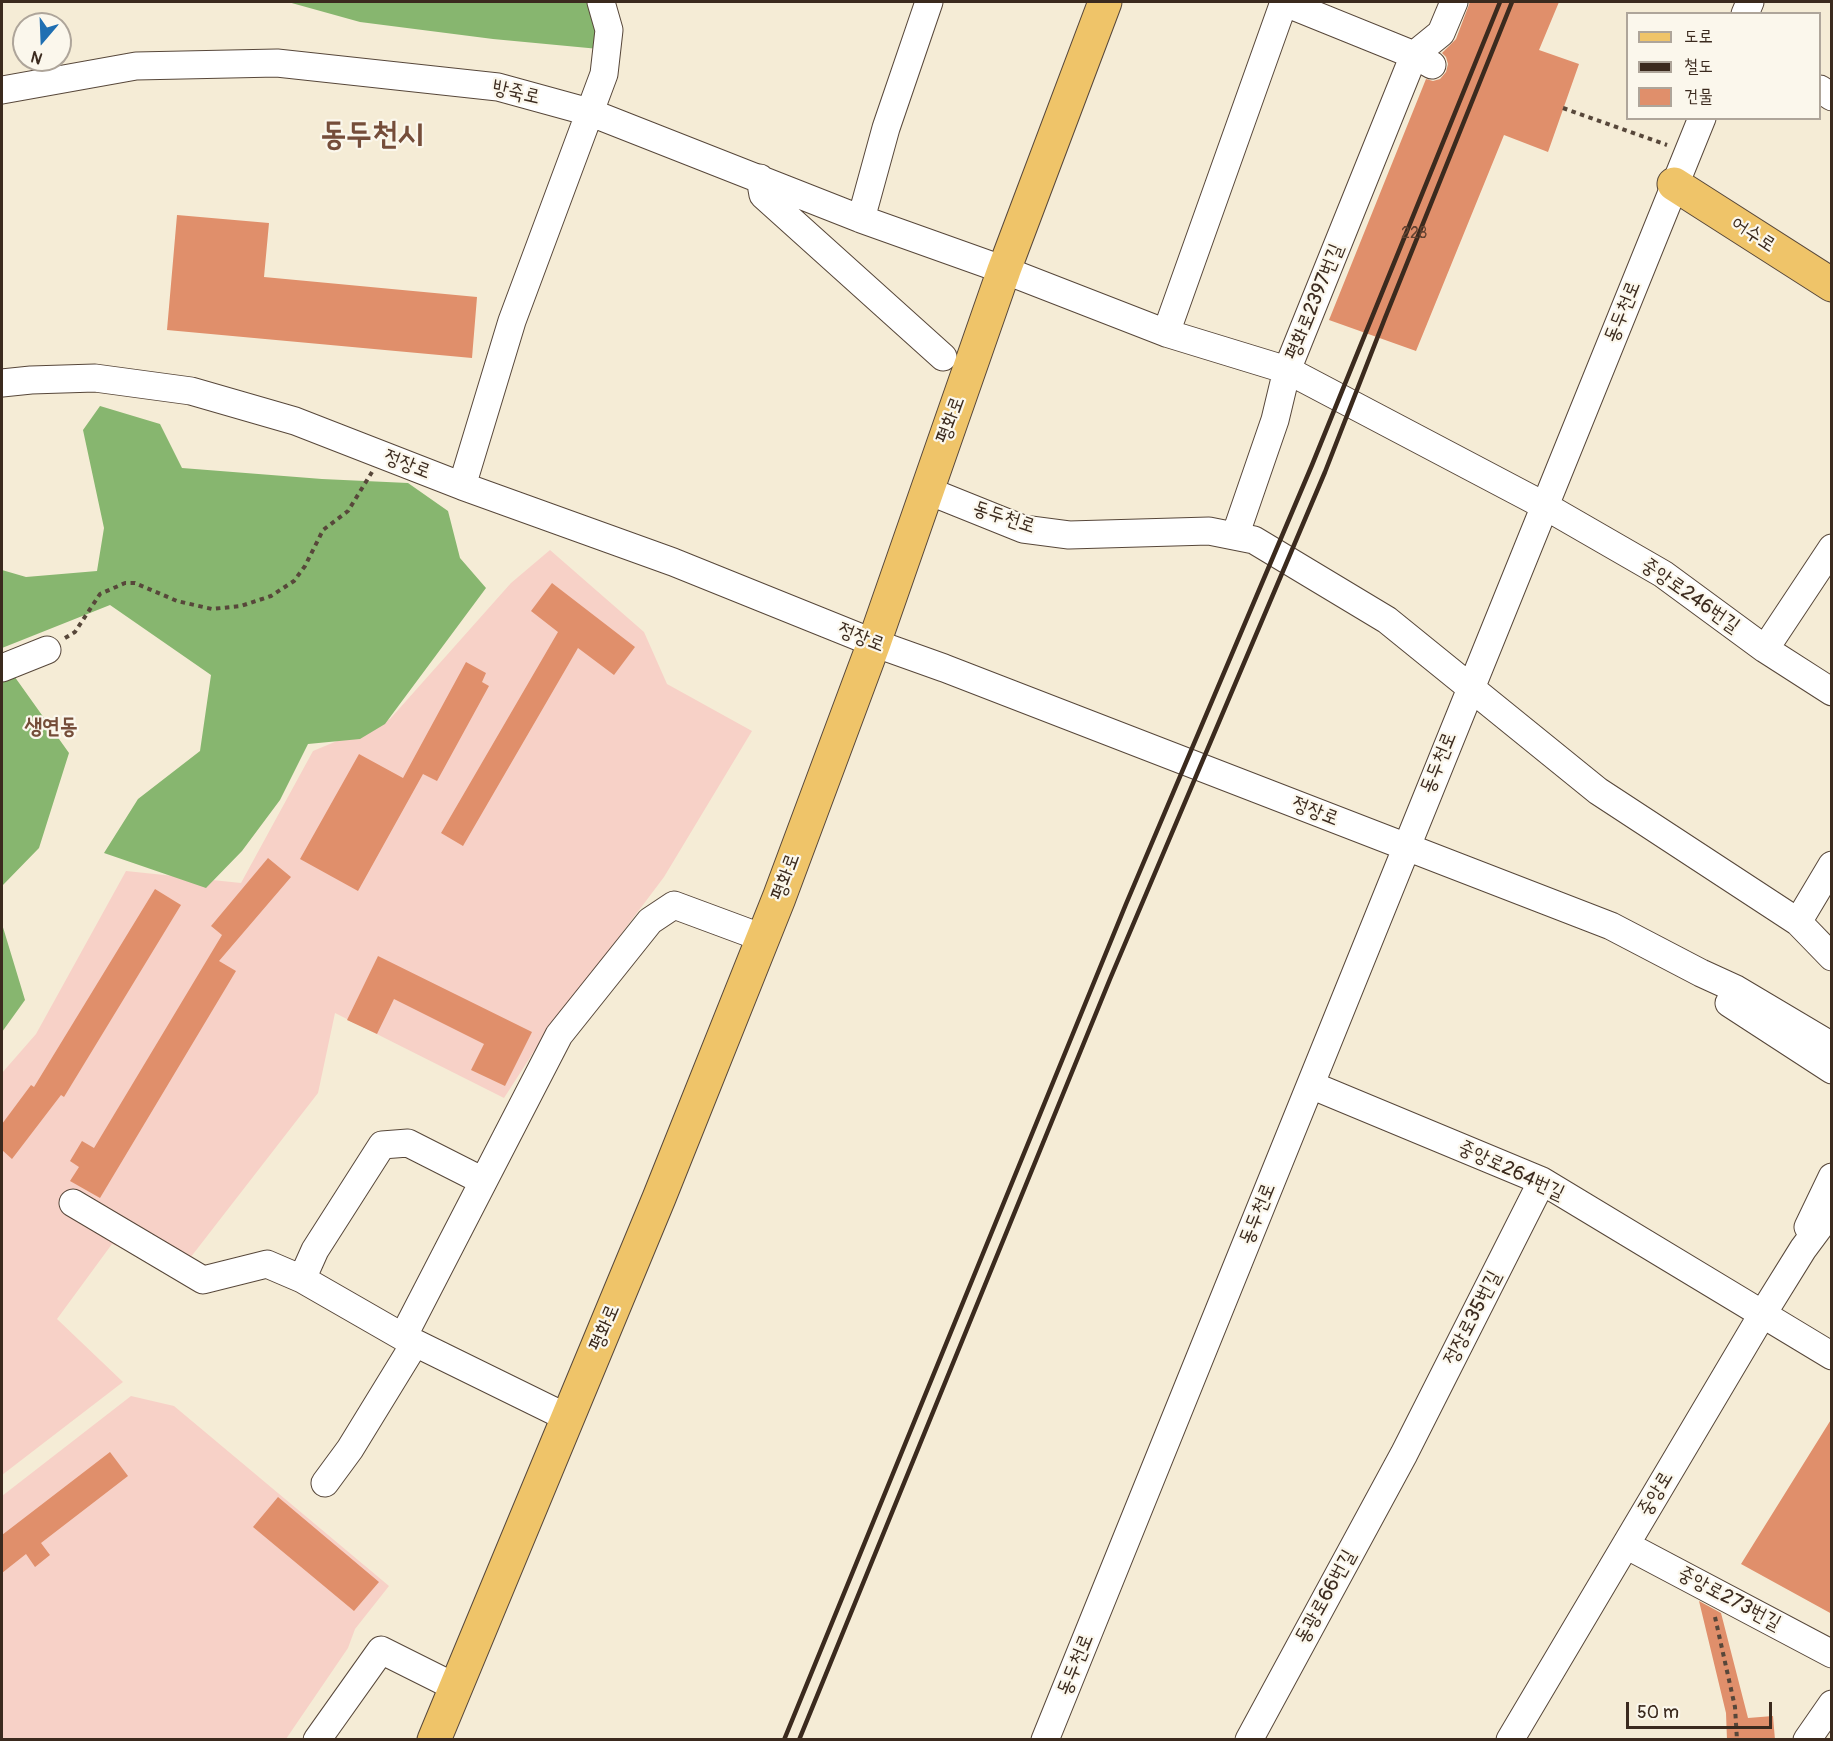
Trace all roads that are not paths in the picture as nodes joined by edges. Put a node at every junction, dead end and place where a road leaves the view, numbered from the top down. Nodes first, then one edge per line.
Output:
1 (601, 2) edge
2 (929, 2) edge
3 (1105, 2) edge
4 (1284, 2) edge
5 (1454, 2) edge
6 (1423, 60) junction
7 (2, 90) edge
8 (589, 111) junction
9 (1701, 120) edge
10 (760, 178) junction
11 (1674, 184) junction
12 (861, 219) junction
13 (1004, 270) junction
14 (1832, 285) edge
15 (1166, 333) junction
16 (943, 357) dead end
17 (1287, 370) junction
18 (2, 383) edge
19 (462, 486) junction
20 (926, 490) junction
21 (1545, 506) junction
22 (1235, 536) junction
23 (1832, 548) edge
24 (874, 643) junction
25 (47, 650) road end
26 (1765, 650) junction
27 (2, 668) edge
28 (1469, 688) junction
29 (1832, 692) edge
30 (1406, 847) junction
31 (1832, 865) edge
32 (1798, 922) junction
33 (763, 938) junction
34 (1832, 957) edge
35 (1701, 973) junction
36 (1832, 1046) edge
37 (1832, 1070) edge
38 (1311, 1085) junction
39 (1832, 1177) edge
40 (483, 1181) junction
41 (1542, 1181) junction
42 (73, 1203) dead end
43 (1832, 1210) edge
44 (1803, 1249) junction
45 (302, 1279) junction
46 (1762, 1315) junction
47 (409, 1340) junction
48 (1832, 1356) edge
49 (568, 1418) junction
50 (1404, 1454) joint
51 (325, 1483) dead end
52 (1626, 1545) junction
53 (1832, 1654) edge
54 (455, 1687) junction
55 (1832, 1704) edge
56 (317, 1740) edge
57 (434, 1740) edge
58 (1045, 1740) edge
59 (1249, 1740) edge
60 (1510, 1740) edge
61 (1807, 1740) edge

1 - 8 street
2 - 12 street
3 - 13 main road, 평화로
4 - 6 street
4 - 15 street
5 - 6 street
6 - 17 street, 평화로2397번길
7 - 8 street, 방죽로
8 - 10 street, 방죽로
8 - 19 street
9 - 11 street, 동두천로
10 - 12 street, 방죽로
10 - 16 street
11 - 14 main road, 어수로
11 - 21 street, 동두천로
12 - 13 street, 방죽로
13 - 15 street, 평화로2397번길
13 - 20 main road, 평화로
15 - 17 street, 평화로2397번길
17 - 21 street
17 - 22 street
18 - 19 street, 정장로
19 - 24 street, 정장로
20 - 22 street, 동두천로
20 - 24 main road, 평화로
21 - 26 street, 중앙로246번길
21 - 28 street, 동두천로
22 - 28 street, 동두천로
23 - 26 street
24 - 30 street, 정장로
24 - 33 main road, 평화로
25 - 27 street
26 - 29 street, 중앙로246번길
28 - 30 street, 동두천로
28 - 32 street, 동두천로
30 - 35 street, 정장로
30 - 38 street, 동두천로
31 - 32 street
32 - 34 street, 동두천로
33 - 40 street
33 - 49 main road, 평화로
35 - 36 street
35 - 37 street
38 - 41 street, 중앙로264번길
38 - 58 street, 동두천로
39 - 44 street
40 - 45 street
40 - 47 street
41 - 46 street, 중앙로264번길
41 - 50 street, 정장로35번길
42 - 45 street
43 - 44 street
44 - 46 street, 중앙로
45 - 47 street
46 - 48 street, 중앙로264번길
46 - 52 street, 중앙로
47 - 49 street
47 - 51 street
49 - 54 main road, 평화로
50 - 59 street, 동광로66번길
52 - 53 street, 중앙로273번길
52 - 60 street, 중앙로
54 - 56 street
54 - 57 main road, 평화로
55 - 61 street

